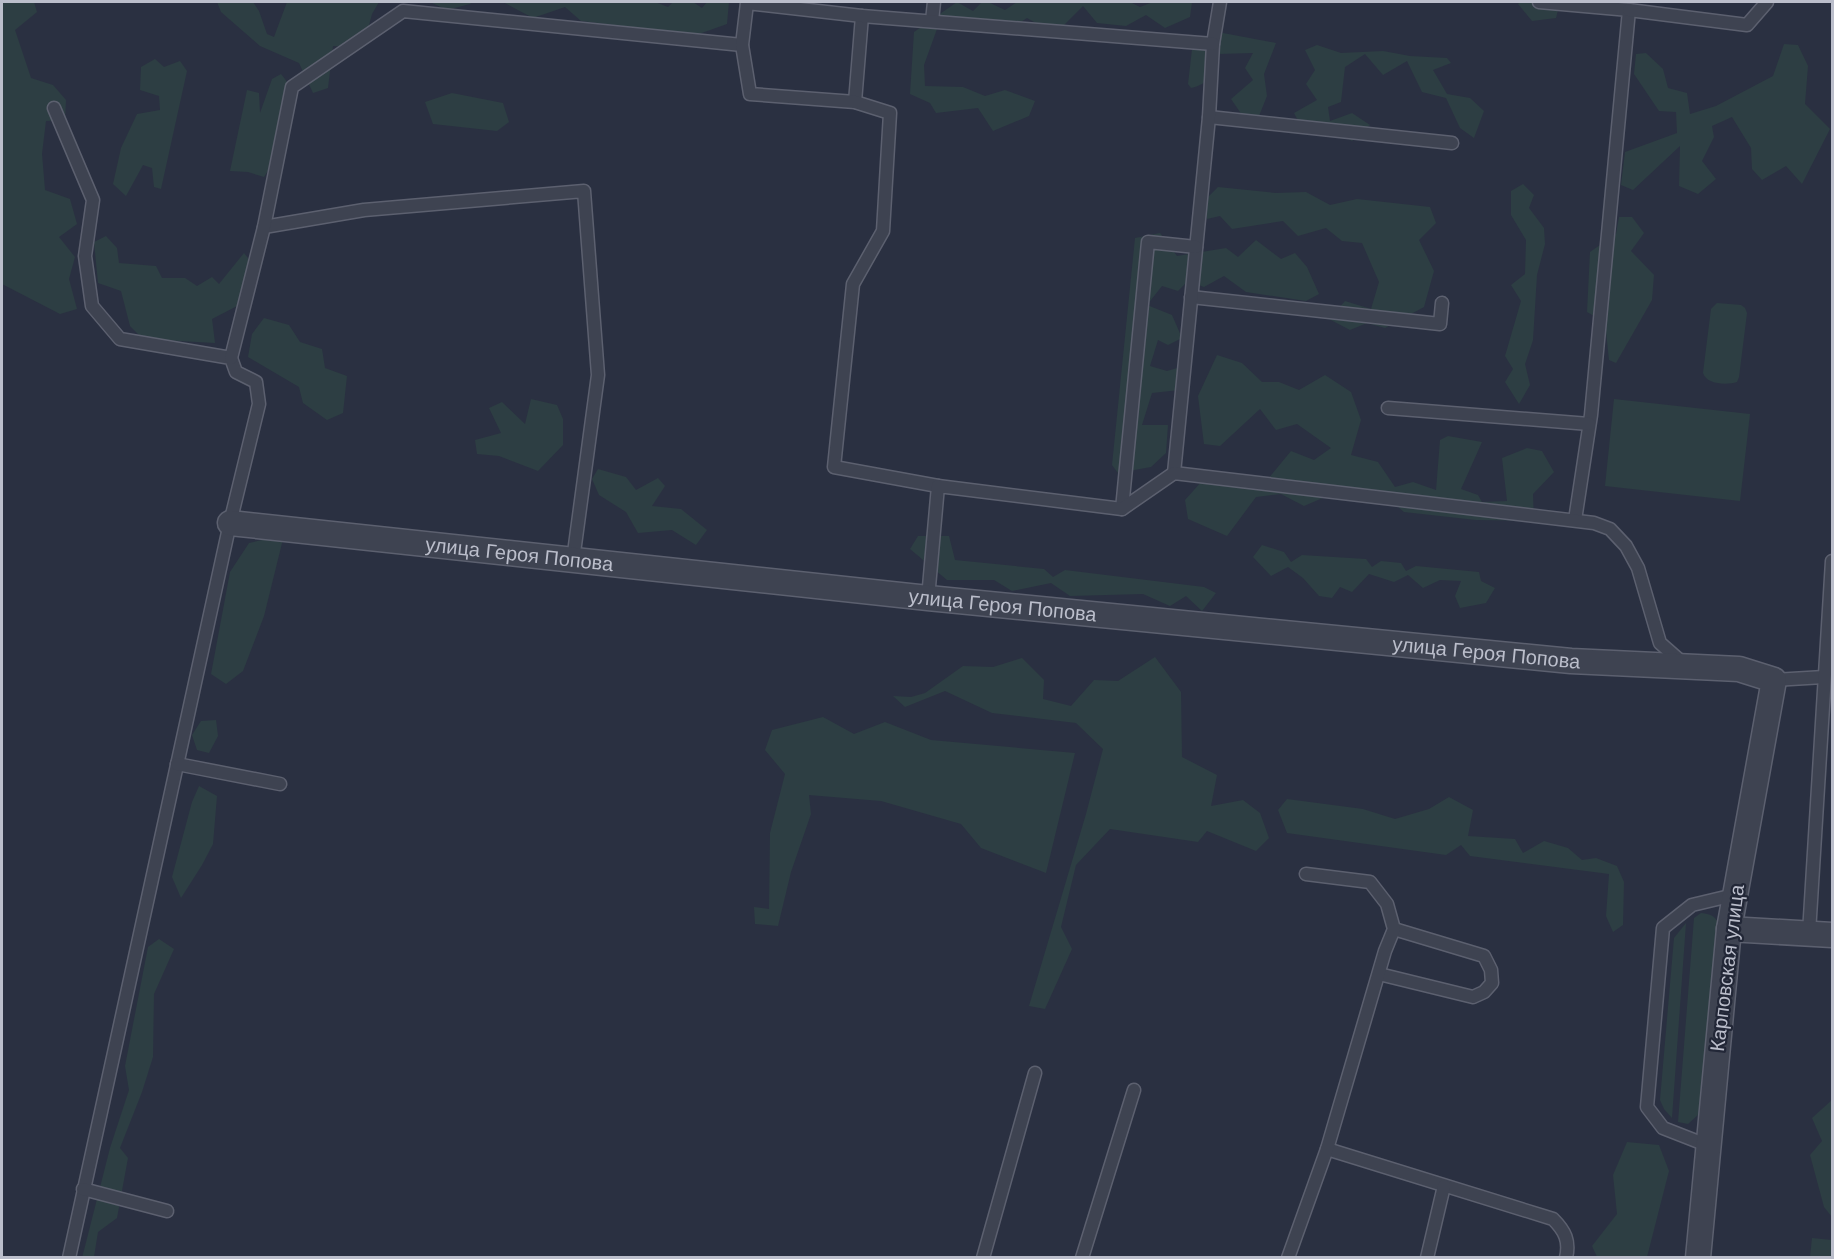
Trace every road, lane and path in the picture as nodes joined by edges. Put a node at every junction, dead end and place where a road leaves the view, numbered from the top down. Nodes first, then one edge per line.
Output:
1 (934, 2) edge
2 (1220, 2) edge
3 (1539, 2) edge
4 (1767, 2) edge
5 (838, 7) edge
6 (1629, 10) junction
7 (862, 16) junction
8 (932, 21) junction
9 (1213, 44) junction
10 (742, 45) junction
11 (855, 102) junction
12 (54, 108) dead end
13 (1209, 117) junction
14 (1452, 143) dead end
15 (264, 227) junction
16 (1196, 247) junction
17 (1191, 297) junction
18 (1442, 303) dead end
19 (231, 357) junction
20 (1388, 408) dead end
21 (1589, 424) junction
22 (1174, 473) junction
23 (938, 486) junction
24 (1122, 509) junction
25 (1575, 520) junction
26 (230, 523) junction
27 (573, 560) junction
28 (1833, 561) edge
29 (928, 598) junction
30 (1687, 666) junction
31 (1824, 677) junction
32 (1774, 680) junction
33 (177, 764) junction
34 (280, 784) dead end
35 (1306, 874) dead end
36 (1734, 895) junction
37 (1394, 929) junction
38 (1729, 929) junction
39 (1821, 934) edge
40 (1379, 974) junction
41 (1035, 1073) dead end
42 (1134, 1090) dead end
43 (1709, 1146) junction
44 (1328, 1149) junction
45 (1444, 1186) junction
46 (83, 1189) junction
47 (166, 1211) dead end
48 (69, 1257) edge
49 (983, 1257) edge
50 (1082, 1257) edge
51 (1288, 1257) edge
52 (1427, 1257) edge
53 (1566, 1257) edge
54 (1698, 1257) edge

1 - 8 lane
2 - 9 lane
3 - 6 lane
4 - 6 lane
5 - 7 lane
5 - 10 lane
6 - 21 lane
7 - 8 lane
7 - 11 lane
8 - 9 lane
9 - 13 lane
10 - 11 lane
10 - 15 lane
11 - 23 lane
12 - 19 lane
13 - 14 lane
13 - 16 lane
15 - 19 lane
15 - 27 lane
16 - 17 lane
16 - 24 lane
17 - 18 lane
17 - 22 lane
19 - 26 lane
20 - 21 lane
21 - 25 lane
22 - 24 lane
22 - 25 lane
23 - 24 lane
23 - 29 lane
25 - 30 lane
26 - 27 street, улица Героя Попова
26 - 33 lane
27 - 29 street, улица Героя Попова
28 - 31 lane
29 - 30 street, улица Героя Попова
30 - 32 street, улица Героя Попова
31 - 32 lane
31 - 39 lane
32 - 36 street, Карповская улица
33 - 34 lane
33 - 46 lane
35 - 37 lane
36 - 38 street, Карповская улица
36 - 43 lane
37 - 40 lane
37 - 40 lane
38 - 39 street
38 - 43 street, Карповская улица
40 - 44 lane
41 - 49 lane
42 - 50 lane
43 - 54 street, Карповская улица
44 - 45 lane
44 - 51 lane
45 - 52 lane
45 - 53 lane
46 - 47 lane
46 - 48 lane

